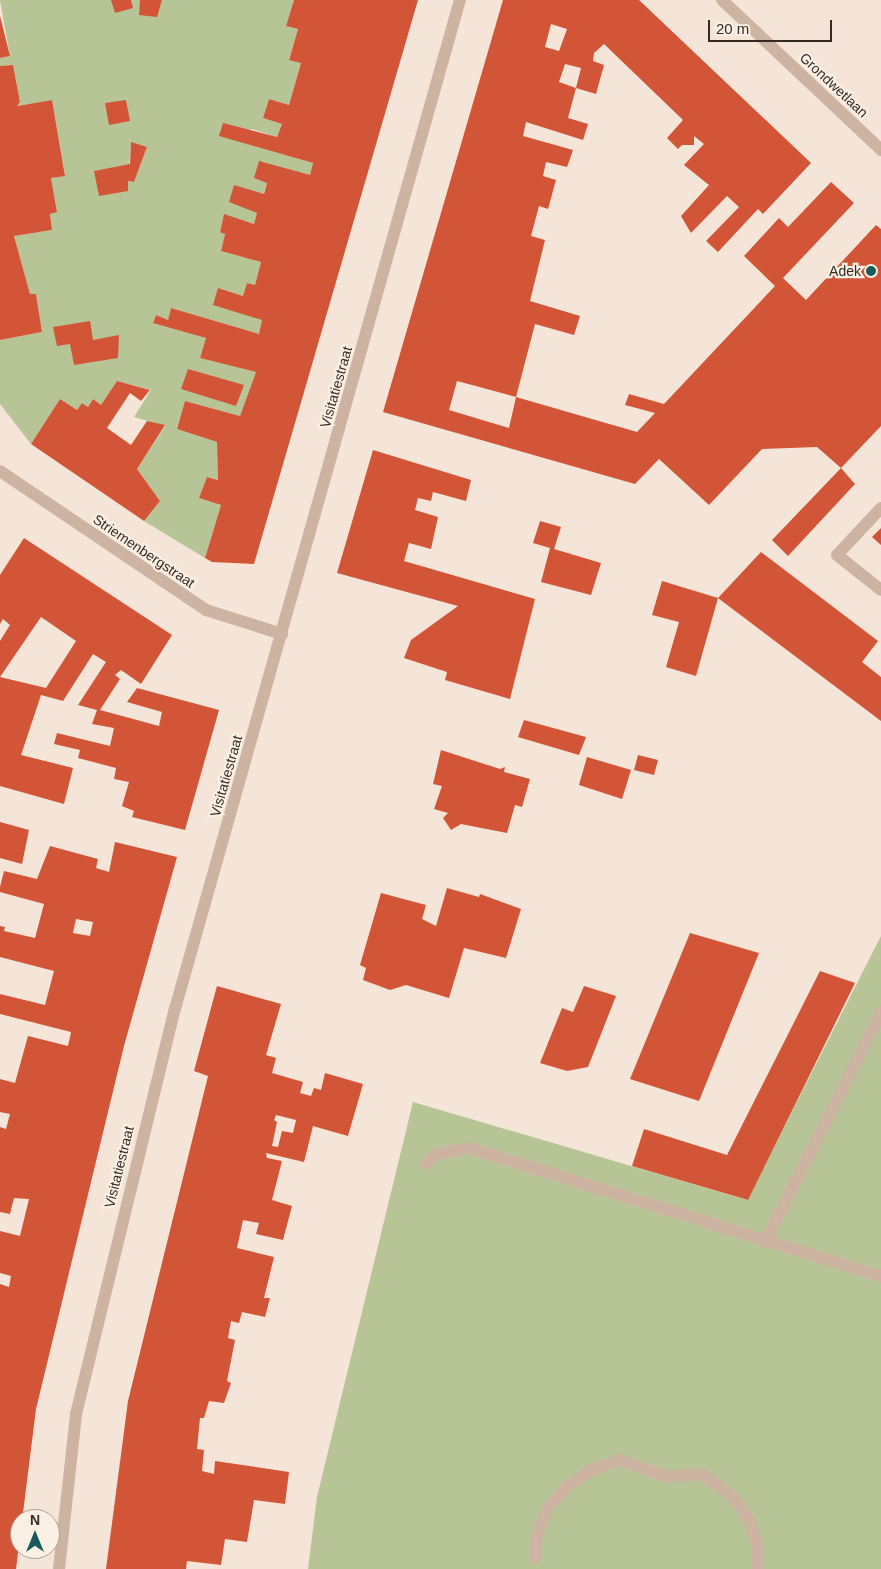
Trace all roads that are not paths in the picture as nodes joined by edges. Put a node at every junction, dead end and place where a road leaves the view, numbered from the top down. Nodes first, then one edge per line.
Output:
1 (460, 0) edge
2 (722, 0) edge
3 (881, 150) edge
4 (0, 470) edge
5 (881, 508) edge
6 (881, 590) edge
7 (282, 634) junction
8 (881, 1012) edge
9 (426, 1164) dead end
10 (765, 1242) junction
11 (881, 1276) edge
12 (535, 1558) dead end
13 (59, 1569) edge
14 (758, 1569) edge

1 - 7 street, Visitatiestraat
2 - 3 street, Grondwetlaan
4 - 7 street, Striemenbergstraat
5 - 6 street
7 - 13 street, Visitatiestraat
8 - 10 street
9 - 10 street
10 - 11 street
12 - 14 street

